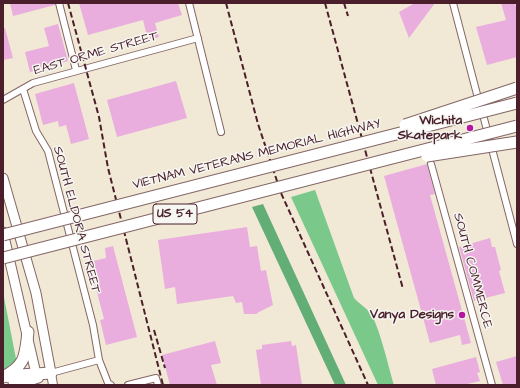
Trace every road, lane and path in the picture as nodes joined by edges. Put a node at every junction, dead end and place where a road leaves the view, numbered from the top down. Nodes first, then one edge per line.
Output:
1 (59, 3) edge
2 (189, 3) edge
3 (453, 3) edge
4 (198, 38) junction
5 (76, 70) junction
6 (517, 88) edge
7 (23, 89) junction
8 (3, 100) edge
9 (517, 103) edge
10 (517, 126) edge
11 (221, 132) dead end
12 (517, 142) edge
13 (344, 147) junction
14 (431, 164) dead end
15 (348, 170) junction
16 (3, 178) edge
17 (3, 232) edge
18 (3, 235) edge
19 (516, 236) edge
20 (517, 244) edge
21 (3, 258) edge
22 (28, 332) junction
23 (99, 360) junction
24 (51, 373) junction
25 (3, 378) edge
26 (37, 379) edge
27 (157, 382) edge
28 (14, 385) edge
29 (53, 385) edge
30 (111, 385) edge
31 (128, 385) edge
32 (492, 385) edge

1 - 5 street
2 - 4 street
3 - 19 street
4 - 5 street, EAST ORME STREET
4 - 11 street
5 - 7 street, EAST ORME STREET
6 - 13 highway, bridge
7 - 8 street, EAST ORME STREET
7 - 23 street, SOUTH ELDORA STREET
9 - 13 highway, VIETNAM VETERANS MEMORIAL HIGHWAY / US 54, bridge
10 - 15 highway, US 54, bridge
12 - 15 highway, bridge
13 - 18 highway, VIETNAM VETERANS MEMORIAL HIGHWAY / US 54, bridge
14 - 32 street, SOUTH COMMERCE
15 - 21 highway, US 54, bridge
16 - 24 main road
17 - 22 main road
19 - 20 street
22 - 25 highway
22 - 26 main road
23 - 24 street
23 - 30 street, SOUTH ELDORA STREET
24 - 26 highway
24 - 29 main road
25 - 26 highway
26 - 28 highway
27 - 31 street

